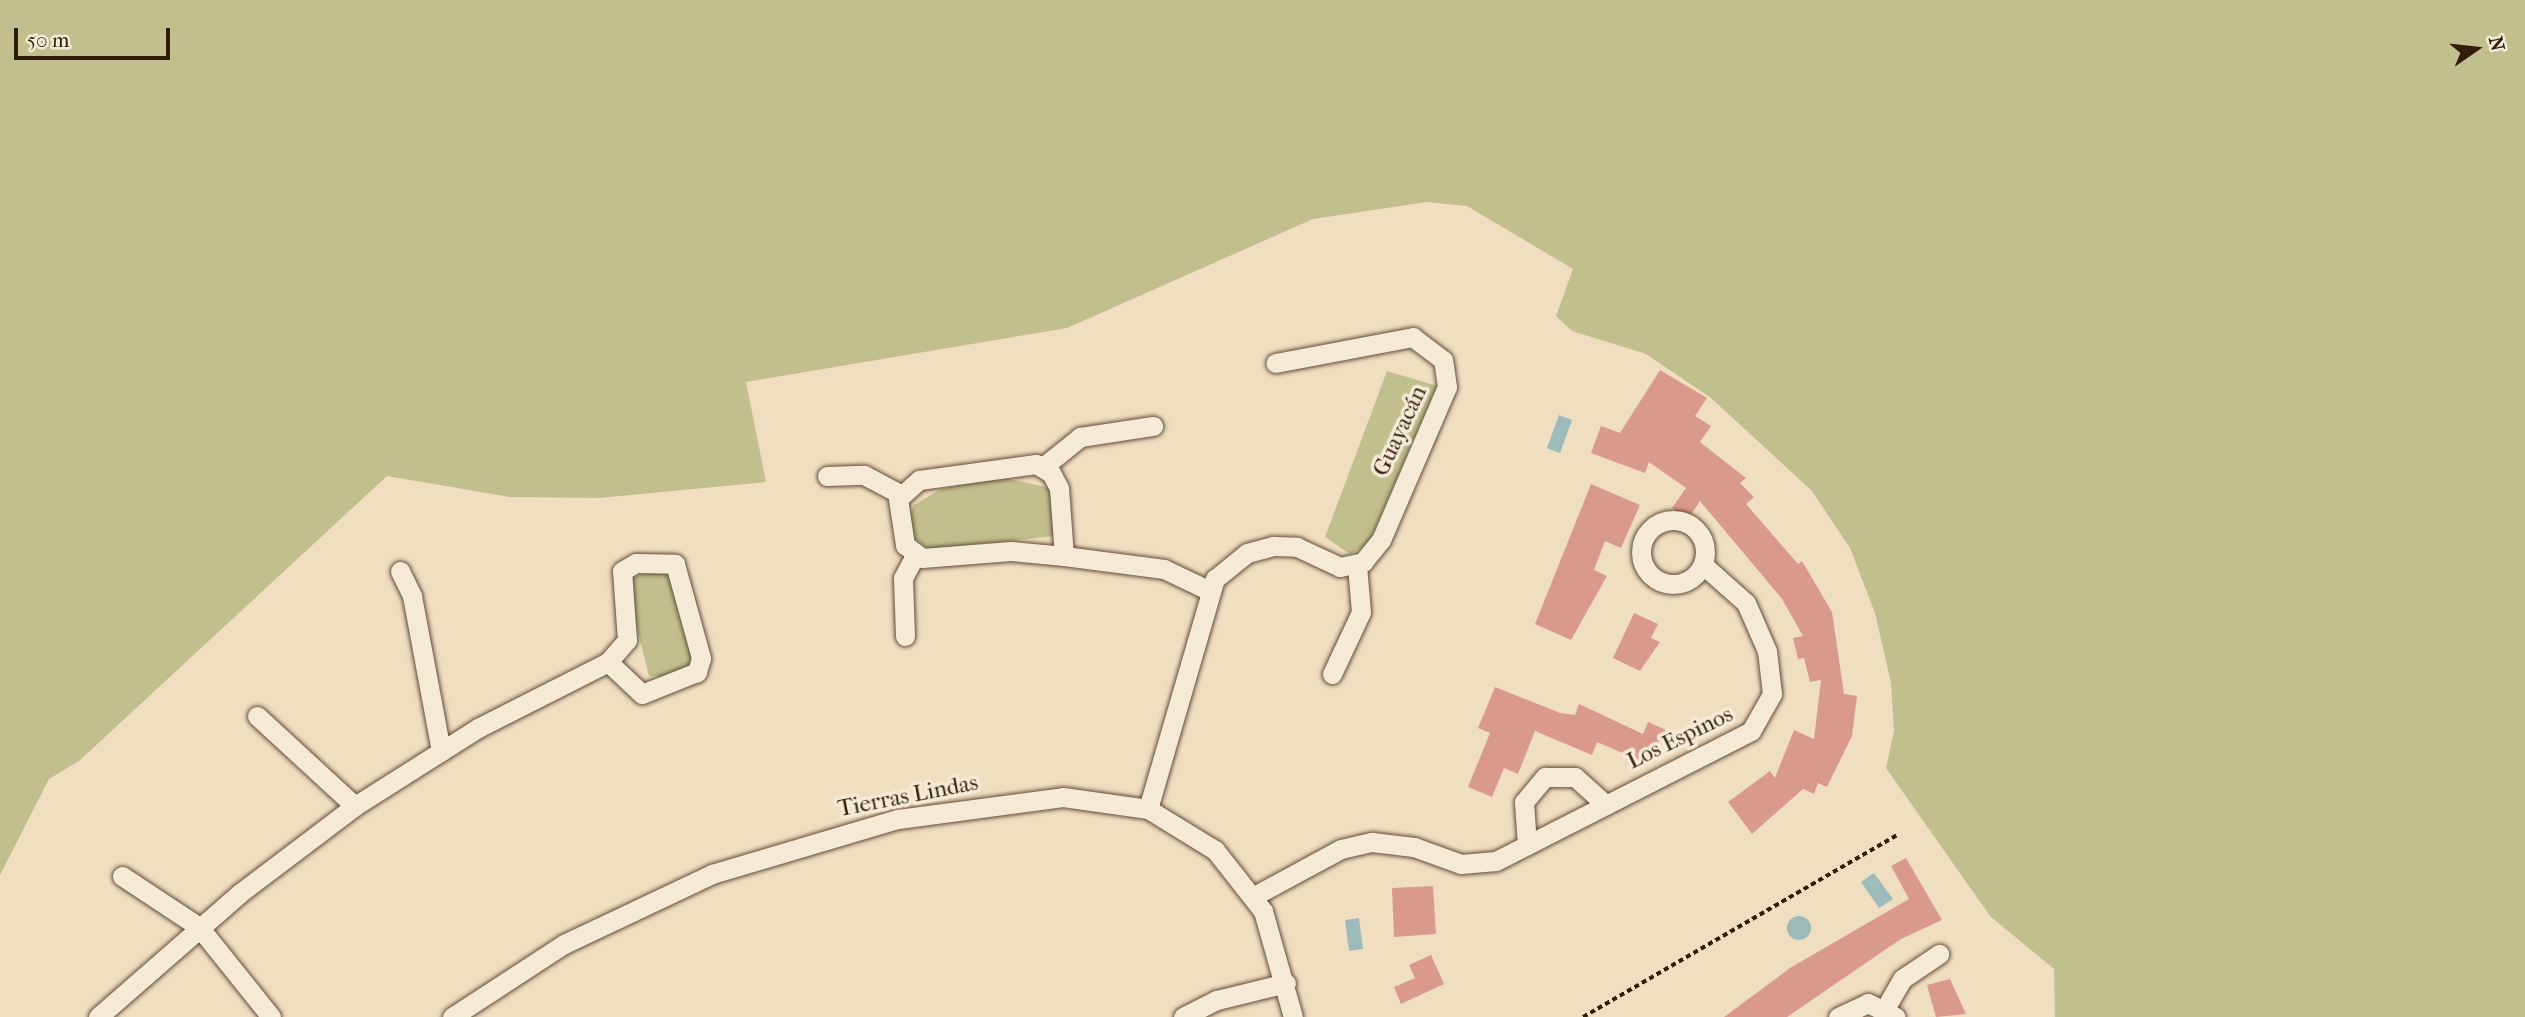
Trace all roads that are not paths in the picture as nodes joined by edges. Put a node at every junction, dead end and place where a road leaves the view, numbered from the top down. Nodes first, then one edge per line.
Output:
1 (1275, 363) dead end
2 (1153, 426) dead end
3 (1043, 467) junction
4 (827, 476) dead end
5 (900, 494) junction
6 (915, 555) junction
7 (1064, 556) junction
8 (1357, 565) junction
9 (1703, 565) dead end
10 (400, 571) dead end
11 (1208, 590) junction
12 (905, 636) dead end
13 (608, 662) junction
14 (1332, 674) dead end
15 (257, 716) dead end
16 (441, 751) junction
17 (1604, 803) junction
18 (355, 806) junction
19 (1148, 809) junction
20 (1527, 845) junction
21 (122, 876) dead end
22 (1254, 896) junction
23 (199, 927) junction
24 (1939, 954) dead end
25 (1286, 983) junction
26 (1891, 1012) edge
27 (98, 1017) edge
28 (271, 1017) edge
29 (452, 1017) edge
30 (1183, 1017) edge
31 (1293, 1017) edge
32 (1838, 1017) edge

1 - 8 street, Guayacán
2 - 3 street
3 - 5 street
3 - 7 street
4 - 5 street
5 - 6 street
6 - 7 street
6 - 12 street
7 - 11 street
8 - 11 street
8 - 14 street
9 - 17 street, Los Espinos
10 - 16 street
11 - 19 street
13 - 13 street
13 - 16 street
15 - 18 street
16 - 18 street
17 - 20 street, Los Espinos
17 - 20 street
18 - 23 street
19 - 22 street, Tierras Lindas
19 - 29 street, Tierras Lindas
20 - 22 street, Los Espinos
21 - 23 street
22 - 25 street, Tierras Lindas
23 - 27 street
23 - 28 street
24 - 26 street
25 - 30 street
25 - 31 street, Tierras Lindas
26 - 32 street

